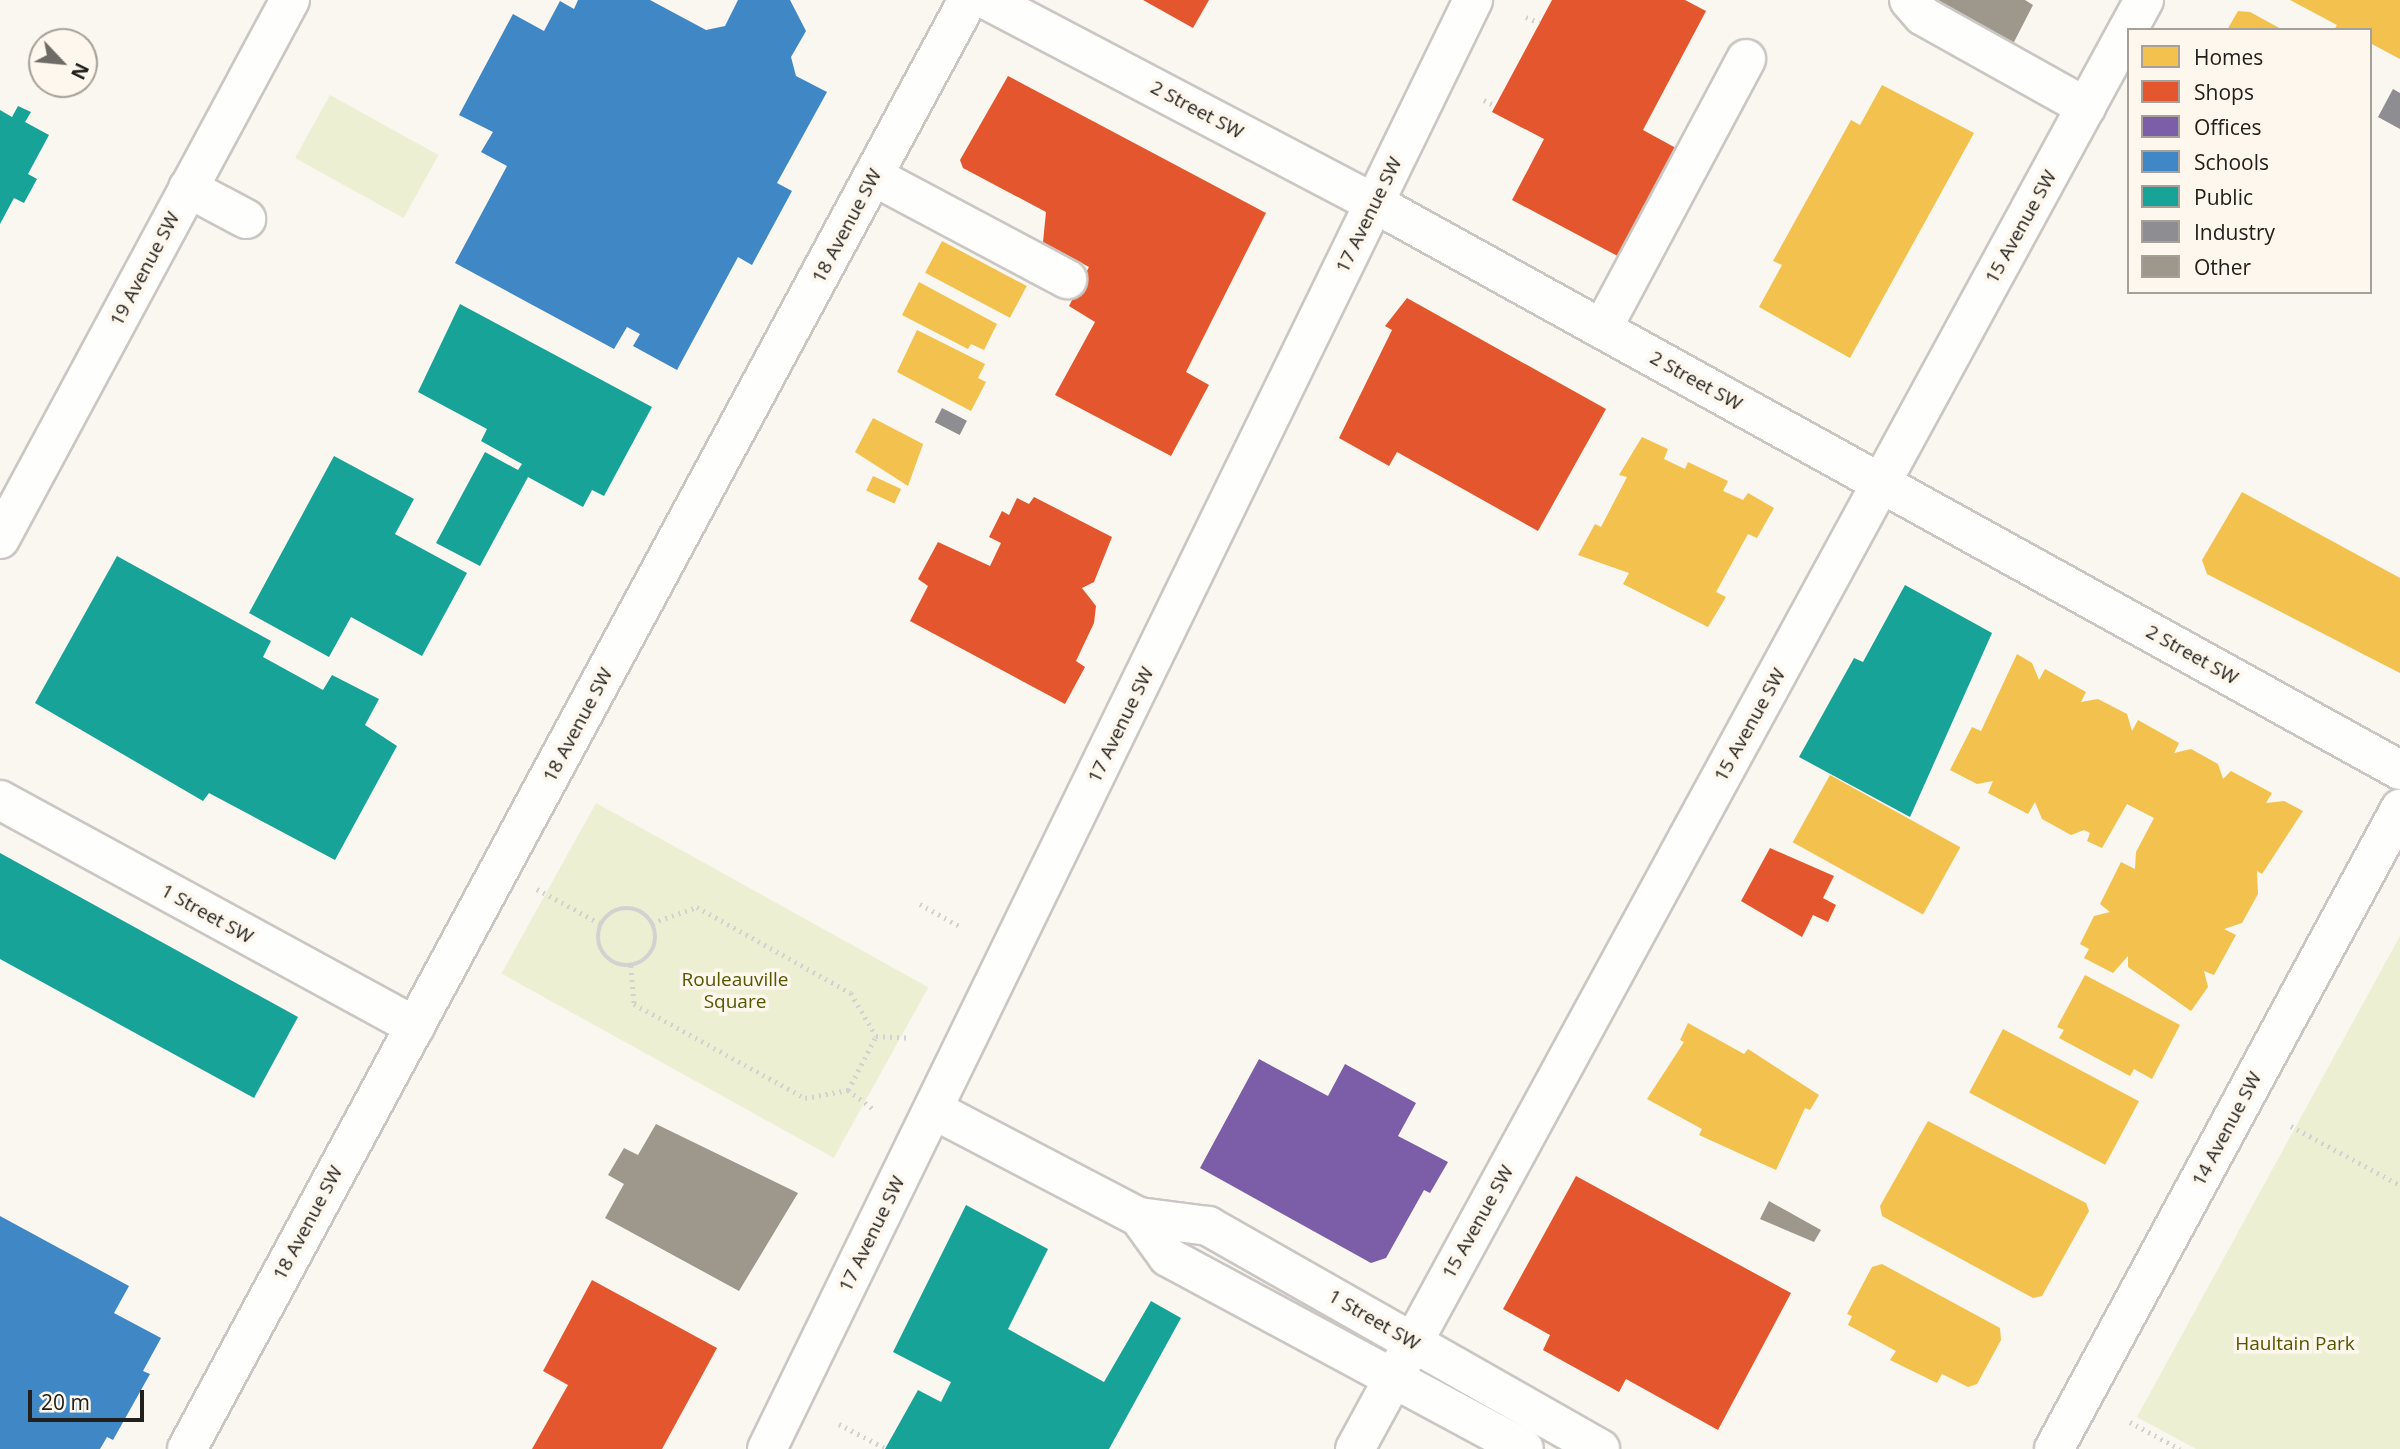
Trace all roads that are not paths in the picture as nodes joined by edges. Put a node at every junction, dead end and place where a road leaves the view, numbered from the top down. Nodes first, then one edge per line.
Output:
1 (290, 0) edge
2 (968, 0) edge
3 (987, 0) edge
4 (1473, 0) edge
5 (1909, 0) edge
6 (2144, 0) edge
7 (2129, 28) edge
8 (2127, 31) edge
9 (1746, 58) dead end
10 (2086, 107) junction
11 (873, 176) junction
12 (188, 188) junction
13 (1374, 203) junction
14 (246, 219) dead end
15 (1068, 279) dead end
16 (1602, 329) junction
17 (1881, 482) junction
18 (0, 539) edge
19 (2400, 770) edge
20 (0, 800) edge
21 (2400, 809) edge
22 (415, 1026) junction
23 (934, 1110) junction
24 (1139, 1217) junction
25 (1413, 1343) junction
26 (1393, 1378) junction
27 (187, 1449) edge
28 (767, 1449) edge
29 (1355, 1449) edge
30 (1524, 1449) edge
31 (1600, 1449) edge
32 (2054, 1449) edge

1 - 12 street, 19 Avenue SW
2 - 11 street, 18 Avenue SW
3 - 13 street, 2 Street SW
4 - 13 street, 17 Avenue SW
5 - 10 street
6 - 7 street, 15 Avenue SW
8 - 10 street, 15 Avenue SW
9 - 16 street
10 - 17 street, 15 Avenue SW
11 - 15 street
11 - 22 street, 18 Avenue SW
12 - 14 street
12 - 18 street, 19 Avenue SW
13 - 16 street, 2 Street SW
13 - 23 street, 17 Avenue SW
16 - 17 street, 2 Street SW
17 - 19 street, 2 Street SW
17 - 25 street, 15 Avenue SW
20 - 22 street, 1 Street SW
21 - 32 street, 14 Avenue SW
22 - 27 street, 18 Avenue SW
23 - 24 street, 1 Street SW
23 - 28 street, 17 Avenue SW
24 - 25 street, 1 Street SW
24 - 26 street, 1 Street SW
25 - 26 street, 15 Avenue SW
25 - 31 street, 1 Street SW
26 - 29 street, 15 Avenue SW
26 - 30 street, 1 Street SW

